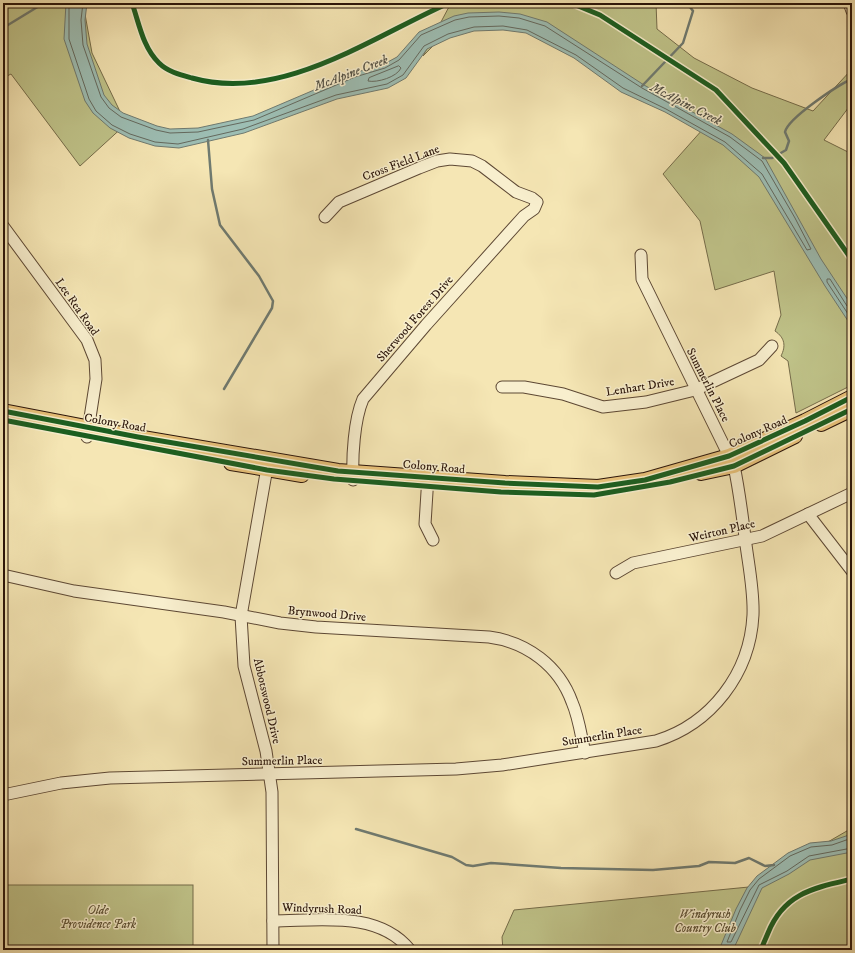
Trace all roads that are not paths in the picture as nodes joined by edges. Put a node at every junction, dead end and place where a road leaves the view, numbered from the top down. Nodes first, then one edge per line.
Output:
1 (849, 3) edge
2 (852, 11) edge
3 (532, 198) joint
4 (325, 217) dead end
5 (3, 226) edge
6 (641, 255) dead end
7 (772, 346) dead end
8 (502, 388) dead end
9 (695, 390) junction
10 (852, 397) edge
11 (852, 409) edge
12 (3, 411) edge
13 (3, 420) edge
14 (88, 432) junction
15 (732, 461) junction
16 (268, 465) junction
17 (352, 476) junction
18 (427, 481) junction
19 (852, 493) edge
20 (808, 514) junction
21 (745, 539) junction
22 (433, 540) dead end
23 (852, 571) edge
24 (616, 573) dead end
25 (3, 575) edge
26 (241, 616) junction
27 (585, 753) junction
28 (270, 774) junction
29 (3, 795) edge
30 (273, 921) junction
31 (273, 950) edge
32 (410, 950) edge

1 - 2 street
3 - 4 street, Cross Field Lane
3 - 17 street, Sherwood Forest Drive
5 - 14 street, Lee Rea Road
6 - 9 street, Summerlin Place
7 - 9 street, Lenhart Drive
8 - 9 street, Lenhart Drive
9 - 15 street, Summerlin Place
10 - 15 main road, Colony Road
11 - 15 main road, Colony Road
12 - 14 main road, Colony Road
13 - 14 main road, Colony Road
14 - 16 main road, Colony Road
15 - 18 main road, Colony Road
15 - 21 street, Summerlin Place
16 - 17 main road, Colony Road
16 - 26 street, Abbotswood Drive
17 - 18 main road, Colony Road
18 - 22 street
19 - 20 street, Weirton Place
20 - 21 street, Weirton Place
20 - 23 street
21 - 24 street, Weirton Place
21 - 27 street, Summerlin Place
25 - 26 street, Brynwood Drive
26 - 27 street, Brynwood Drive
26 - 28 street, Abbotswood Drive
27 - 28 street, Summerlin Place
28 - 29 street, Summerlin Place
28 - 30 street, Abbotswood Drive
30 - 31 street, Abbotswood Drive
30 - 32 street, Windyrush Road

